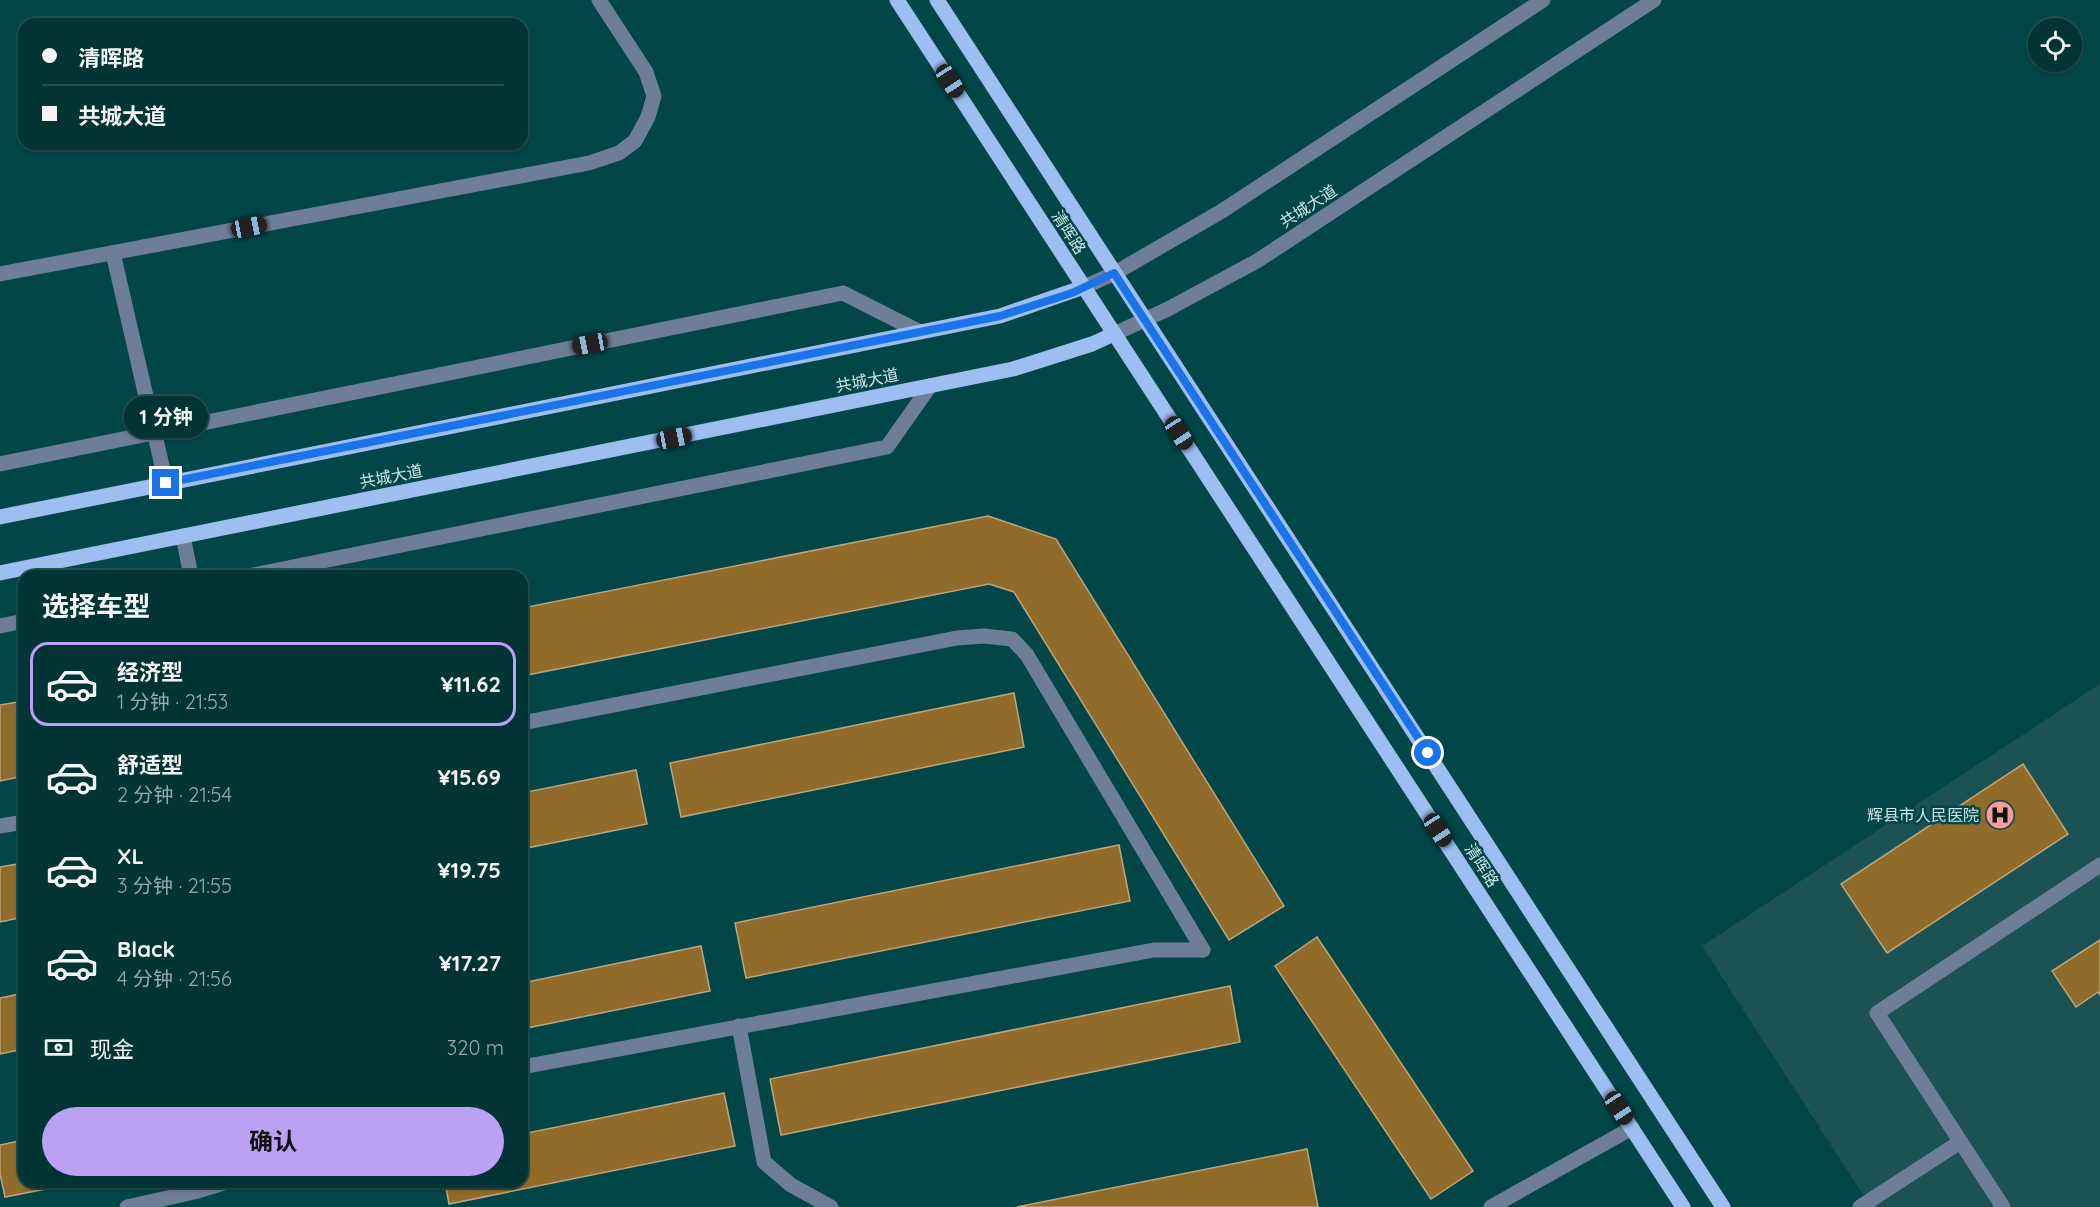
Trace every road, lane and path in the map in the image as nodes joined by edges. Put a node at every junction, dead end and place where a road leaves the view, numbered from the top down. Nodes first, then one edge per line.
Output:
1 (600, 0) edge
2 (897, 0) edge
3 (937, 0) edge
4 (1543, 0) edge
5 (1654, 0) edge
6 (113, 252) junction
7 (1114, 273) junction
8 (0, 274) edge
9 (1084, 287) junction
10 (1145, 320) junction
11 (920, 332) junction
12 (1114, 334) junction
13 (930, 386) junction
14 (154, 433) junction
15 (0, 464) edge
16 (166, 483) junction
17 (0, 517) edge
18 (183, 536) junction
19 (190, 570) edge
20 (278, 570) edge
21 (0, 573) edge
22 (18, 622) edge
23 (0, 626) edge
24 (528, 722) edge
25 (18, 823) edge
26 (0, 826) edge
27 (2100, 865) edge
28 (739, 1026) junction
29 (528, 1066) edge
30 (1632, 1128) junction
31 (1960, 1142) junction
32 (207, 1188) edge
33 (1996, 1205) edge
34 (127, 1207) edge
35 (831, 1207) edge
36 (1491, 1207) edge
37 (1683, 1207) edge
38 (1723, 1207) edge
39 (1860, 1207) edge

1 - 6 street
2 - 9 main road, 清晖路
3 - 7 main road, 清晖路
4 - 7 street
5 - 10 street, 共城大道
6 - 8 street
6 - 14 street
7 - 9 street
7 - 10 main road, 清晖路
9 - 11 main road
9 - 12 main road, 清晖路
10 - 12 street, 共城大道
10 - 38 main road, 清晖路
11 - 14 street
11 - 16 main road
12 - 13 main road, 共城大道
12 - 30 main road, 清晖路
13 - 18 main road, 共城大道
13 - 20 street
14 - 15 street
14 - 16 street
16 - 17 main road
18 - 19 street
18 - 21 main road, 共城大道
22 - 23 street
24 - 28 street
25 - 26 street
27 - 31 street
28 - 29 street
28 - 35 street
30 - 36 street
30 - 37 main road, 清晖路
31 - 33 street
31 - 39 street
32 - 34 street

